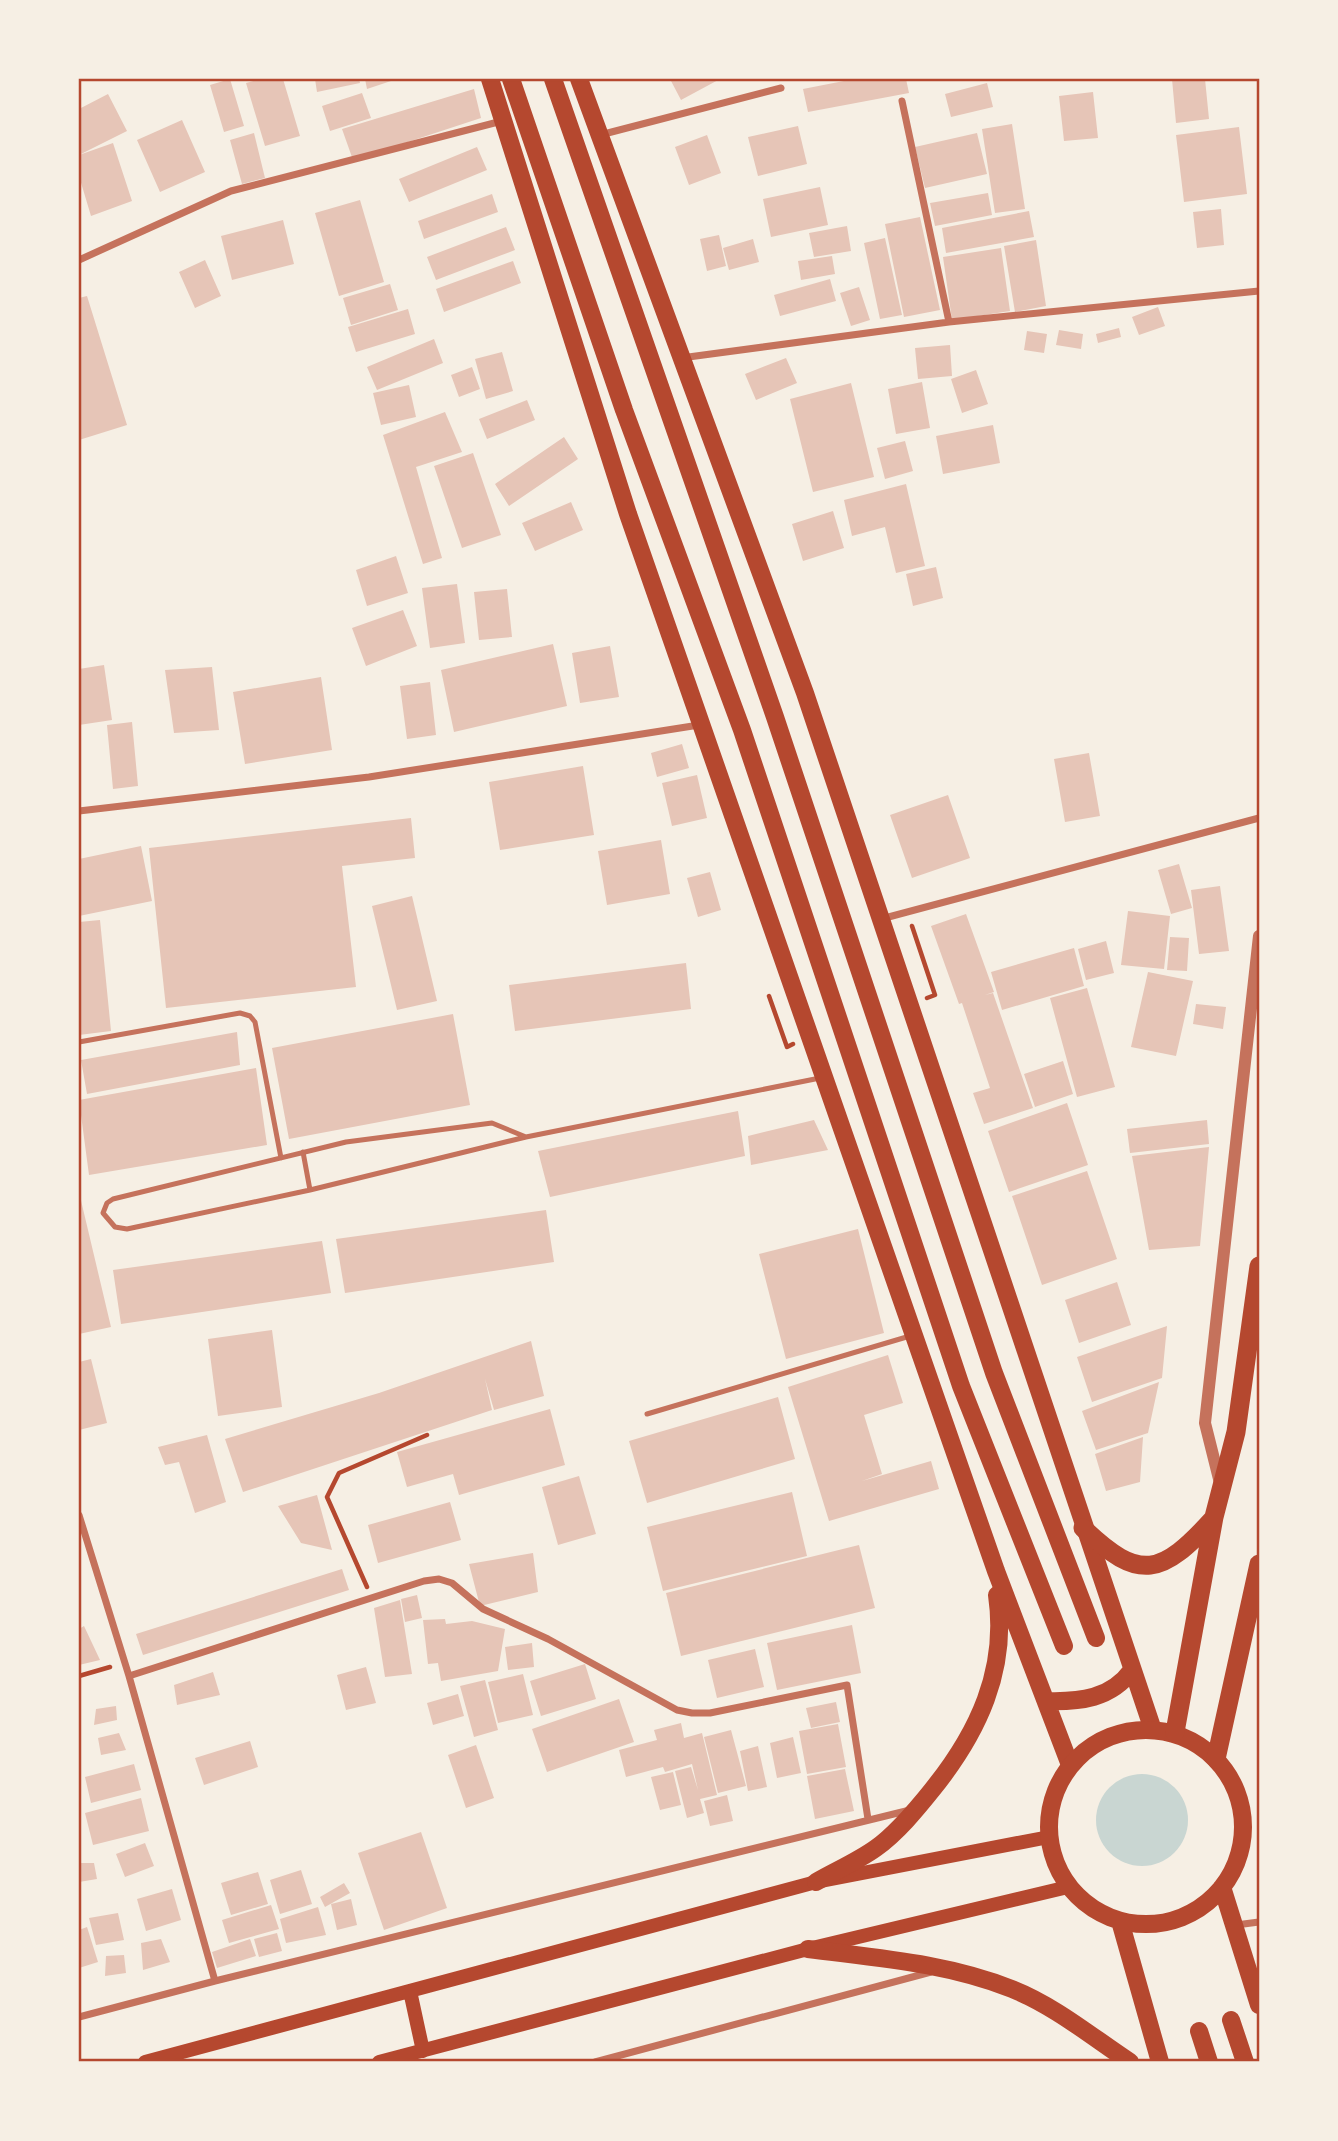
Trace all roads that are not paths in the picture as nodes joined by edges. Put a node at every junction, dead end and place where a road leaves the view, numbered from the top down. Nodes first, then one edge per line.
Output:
1 (490, 79) edge
2 (511, 79) edge
3 (553, 79) edge
4 (579, 79) edge
5 (781, 88) dead end
6 (902, 101) dead end
7 (503, 121) junction
8 (600, 136) junction
9 (79, 260) edge
10 (1259, 291) edge
11 (949, 322) junction
12 (680, 358) junction
13 (703, 724) junction
14 (79, 811) edge
15 (1259, 818) edge
16 (879, 919) junction
17 (1259, 936) edge
18 (79, 1042) edge
19 (824, 1077) junction
20 (526, 1137) junction
21 (303, 1152) junction
22 (281, 1158) junction
23 (310, 1190) junction
24 (1259, 1266) edge
25 (913, 1335) junction
26 (647, 1413) dead end
27 (1221, 1490) junction
28 (79, 1516) edge
29 (1214, 1517) junction
30 (1083, 1528) junction
31 (993, 1560) junction
32 (1259, 1564) edge
33 (1256, 1601) edge
34 (1096, 1638) dead end
35 (1064, 1646) dead end
36 (1132, 1670) junction
37 (129, 1676) junction
38 (1046, 1701) junction
39 (1153, 1730) junction
40 (1175, 1732) junction
41 (1216, 1759) junction
42 (1070, 1765) junction
43 (917, 1809) junction
44 (868, 1819) junction
45 (1049, 1837) junction
46 (816, 1882) junction
47 (1068, 1886) junction
48 (1222, 1887) junction
49 (1120, 1921) junction
50 (1259, 1922) edge
51 (1236, 1925) junction
52 (808, 1949) junction
53 (949, 1967) junction
54 (215, 1981) junction
55 (410, 1991) junction
56 (1259, 2005) edge
57 (79, 2017) edge
58 (1231, 2020) dead end
59 (1199, 2031) dead end
60 (423, 2051) junction
61 (145, 2062) edge
62 (379, 2062) edge
63 (595, 2062) edge
64 (1130, 2062) edge
65 (1160, 2062) edge
66 (1209, 2062) edge
67 (1245, 2062) edge

1 - 7 main road
2 - 35 main road
3 - 34 main road
4 - 8 main road
5 - 8 street
6 - 11 street
7 - 9 street
7 - 13 main road
8 - 12 main road
10 - 11 street
11 - 12 street
12 - 16 main road
13 - 14 street
13 - 19 main road
15 - 16 street
16 - 30 main road
17 - 27 street
18 - 22 lane
19 - 20 lane
19 - 25 main road
20 - 21 lane
20 - 23 lane
21 - 22 lane
21 - 23 lane
22 - 23 lane
24 - 27 highway
25 - 26 lane
25 - 31 main road
27 - 29 highway
28 - 37 street
29 - 30 highway
29 - 40 highway
30 - 36 main road
31 - 38 main road
31 - 43 main road
32 - 33 highway
33 - 41 highway
36 - 38 main road
36 - 39 main road
37 - 44 street
37 - 54 street
38 - 42 main road
39 - 40 main road
39 - 42 main road
40 - 41 main road
41 - 48 main road
42 - 45 main road
43 - 44 street
43 - 46 main road
44 - 54 street
45 - 46 main road
45 - 47 main road
46 - 55 main road
47 - 49 main road
47 - 52 main road
48 - 49 main road
48 - 51 main road
49 - 65 main road
50 - 51 street
51 - 56 main road
52 - 53 main road
52 - 60 main road
53 - 63 street
53 - 64 main road
54 - 57 street
55 - 60 main road
55 - 61 main road
58 - 67 main road
59 - 66 main road
60 - 62 main road

